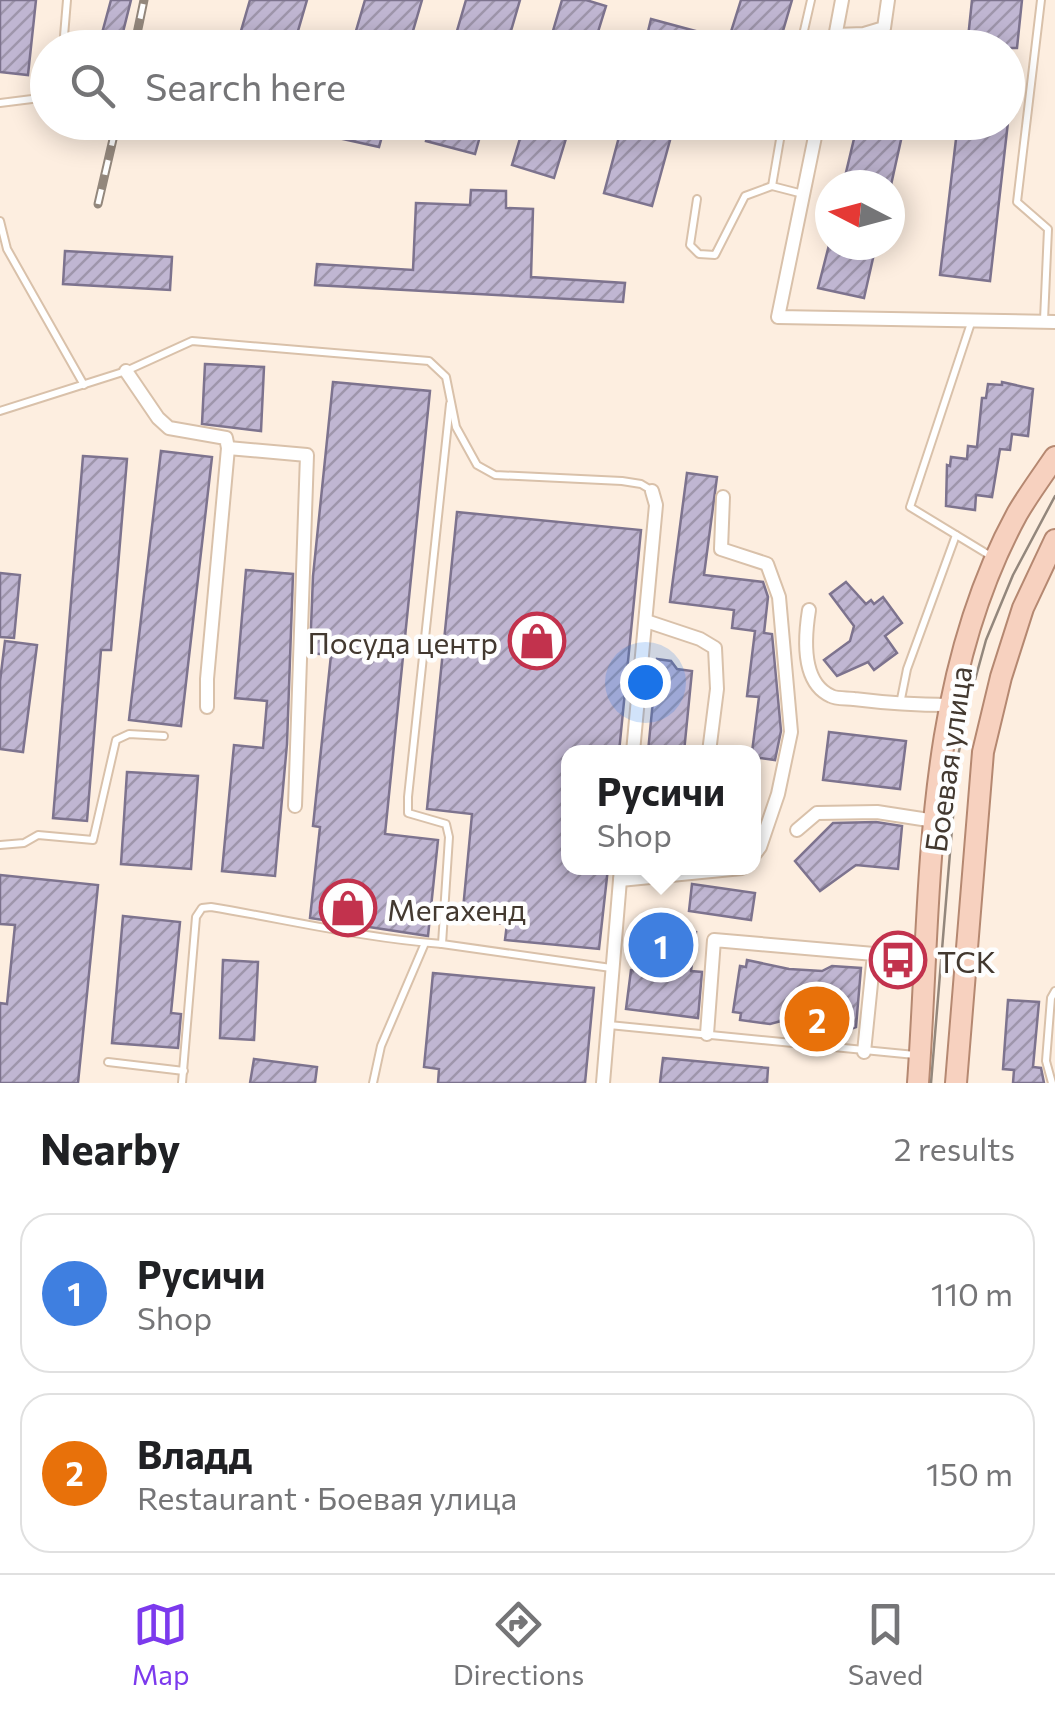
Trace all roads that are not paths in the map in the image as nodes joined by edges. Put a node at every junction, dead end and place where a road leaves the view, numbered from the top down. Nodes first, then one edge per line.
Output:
1 (66, 0) edge
2 (812, 0) edge
3 (842, 0) edge
4 (888, 0) edge
5 (1042, 0) edge
6 (64, 30) edge
7 (804, 30) edge
8 (836, 30) edge
9 (877, 30) edge
10 (30, 99) edge
11 (0, 103) edge
12 (1025, 137) edge
13 (780, 140) edge
14 (814, 140) edge
15 (1025, 140) edge
16 (772, 186) junction
17 (803, 194) junction
18 (698, 199) dead end
19 (0, 220) edge
20 (971, 322) junction
21 (1050, 322) edge
22 (126, 371) junction
23 (84, 384) junction
24 (450, 404) junction
25 (0, 412) edge
26 (228, 448) junction
27 (1055, 457) edge
28 (652, 491) joint
29 (723, 497) dead end
30 (956, 535) junction
31 (1055, 540) edge
32 (996, 559) junction
33 (809, 610) dead end
34 (646, 621) junction
35 (900, 705) junction
36 (949, 705) junction
37 (207, 707) dead end
38 (164, 736) dead end
39 (634, 745) edge
40 (710, 745) edge
41 (295, 806) dead end
42 (935, 821) junction
43 (797, 830) dead end
44 (761, 837) edge
45 (0, 845) edge
46 (621, 875) edge
47 (425, 943) junction
48 (442, 944) junction
49 (611, 968) junction
50 (1055, 991) edge
51 (607, 1024) junction
52 (706, 1034) junction
53 (864, 1052) junction
54 (920, 1055) junction
55 (108, 1062) dead end
56 (1050, 1062) edge
57 (184, 1071) junction
58 (603, 1078) edge
59 (182, 1083) edge
60 (373, 1083) edge
61 (618, 1083) edge
62 (918, 1083) edge
63 (956, 1083) edge
64 (1052, 1083) edge

1 - 6 lane
2 - 7 lane
3 - 8 street
4 - 9 street
5 - 12 lane
10 - 11 lane
13 - 16 lane
14 - 17 street
15 - 21 lane
16 - 17 lane
16 - 18 lane
17 - 20 street
19 - 23 lane
20 - 21 street
20 - 30 lane
22 - 23 lane
22 - 24 lane
22 - 26 street
23 - 25 lane
24 - 28 lane
24 - 48 lane
26 - 37 street
26 - 41 street
27 - 32 main road, Боевая улица
28 - 34 street
29 - 44 street
30 - 32 lane
30 - 35 lane
31 - 63 main road, Боевая улица
32 - 36 main road, Боевая улица
33 - 35 street
34 - 39 street
34 - 40 street
35 - 36 street
36 - 42 main road, Боевая улица
38 - 45 lane
42 - 43 street
42 - 54 main road, Боевая улица
46 - 49 street
47 - 48 lane
47 - 57 lane
47 - 60 lane
48 - 49 lane
49 - 51 street
50 - 56 lane
51 - 52 lane
51 - 58 street
52 - 53 lane
52 - 53 street
53 - 54 lane
54 - 62 main road, Боевая улица
55 - 57 lane
56 - 64 lane
57 - 59 lane
58 - 61 street

